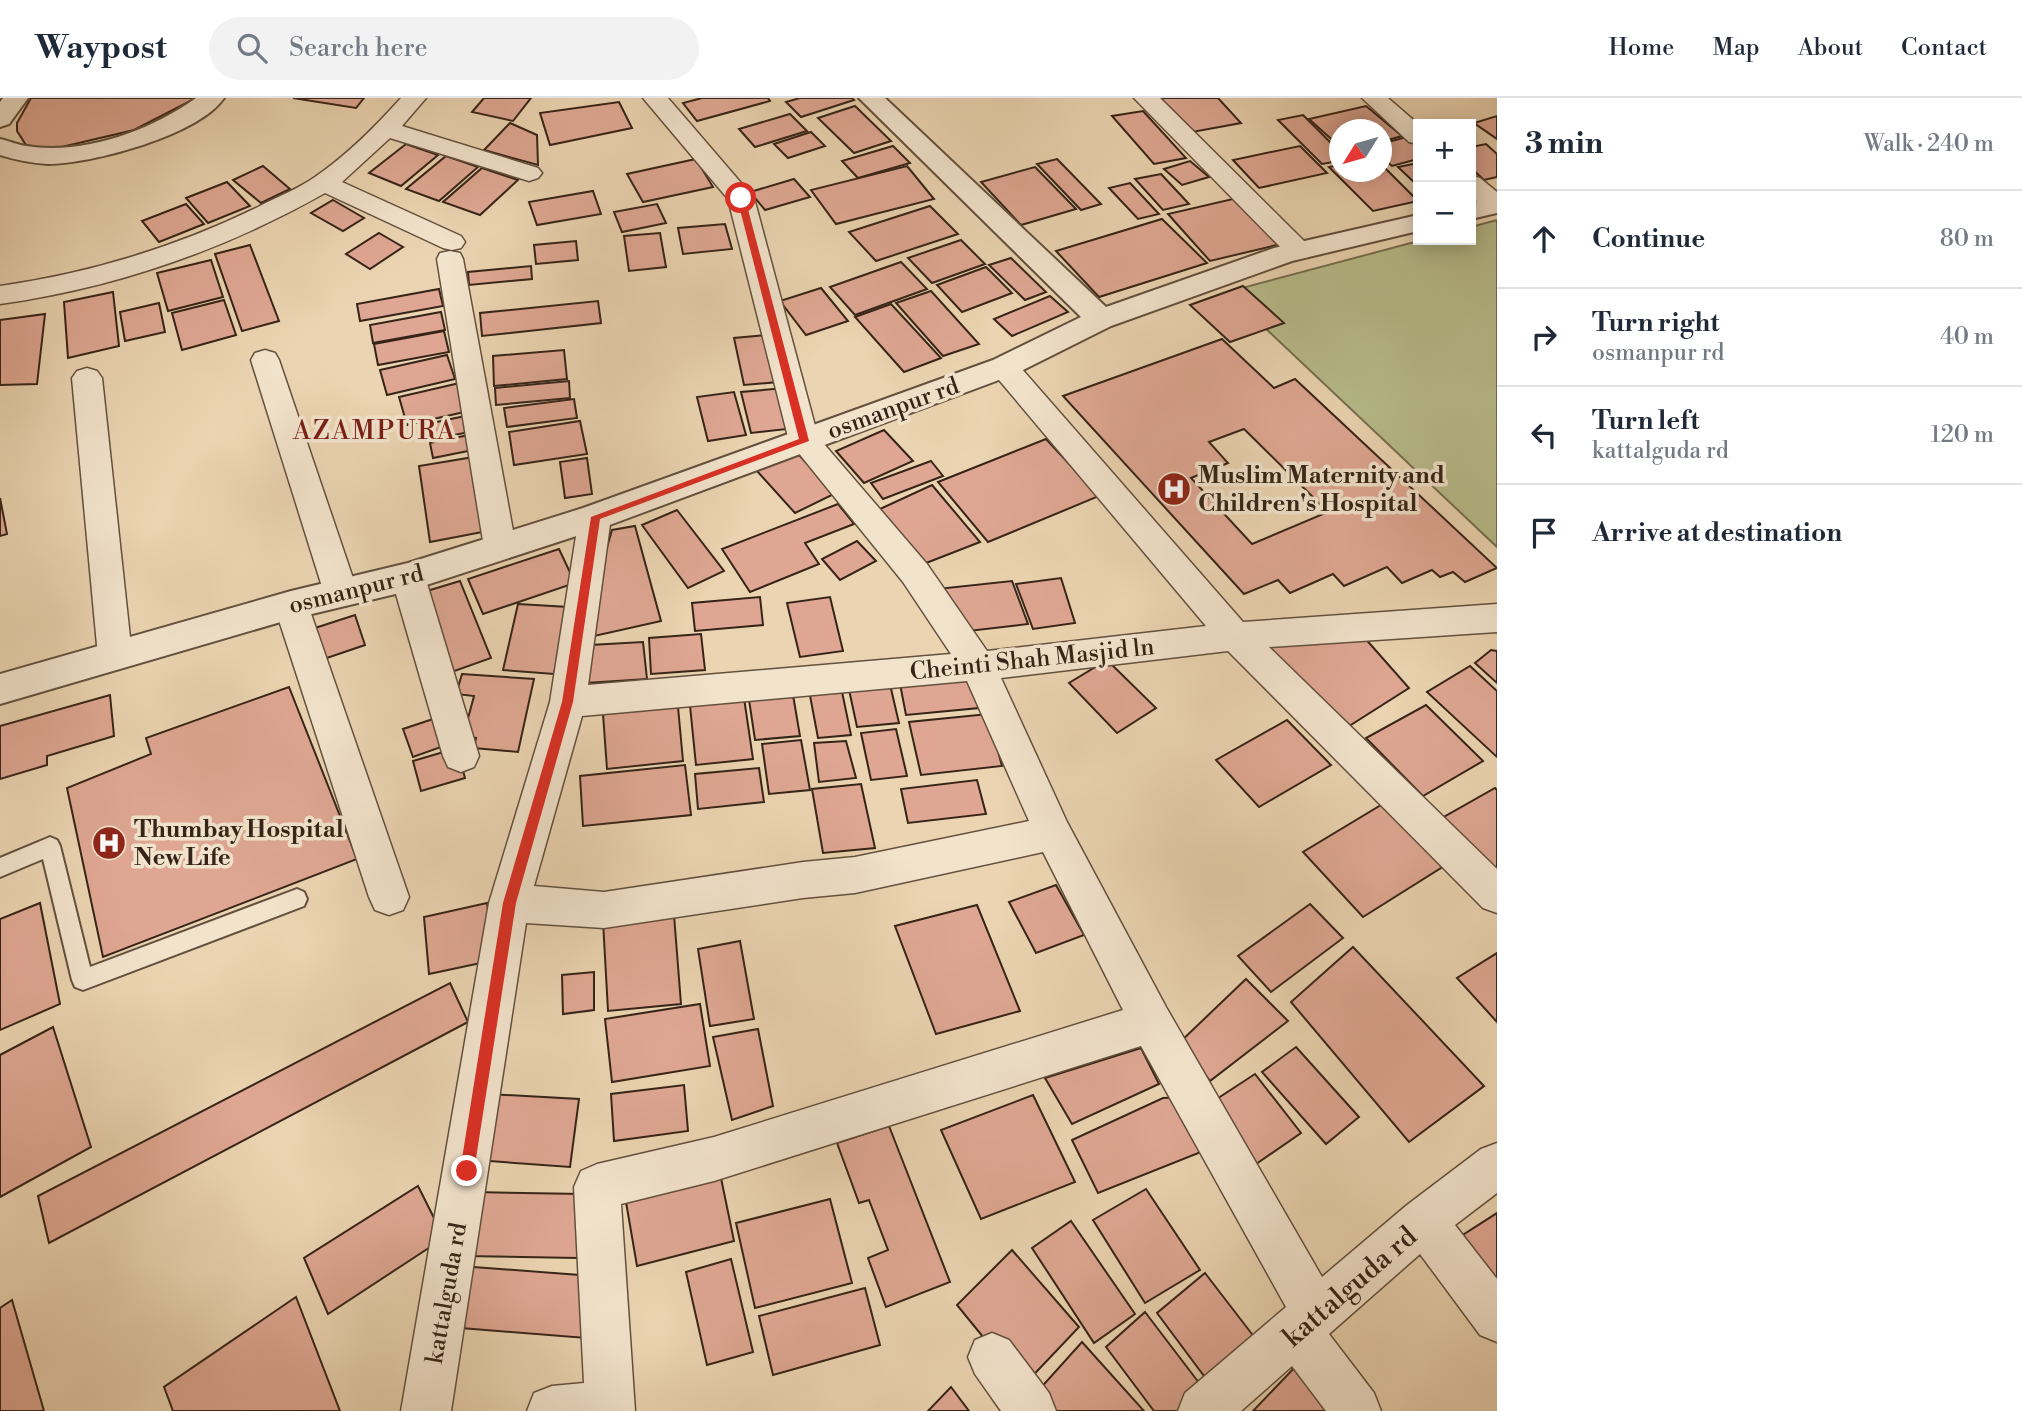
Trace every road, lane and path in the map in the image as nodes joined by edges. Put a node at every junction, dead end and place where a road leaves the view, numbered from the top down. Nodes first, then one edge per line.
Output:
1 (16, 98) edge
2 (212, 98) edge
3 (414, 98) edge
4 (655, 98) edge
5 (871, 98) edge
6 (1146, 98) edge
7 (1374, 98) edge
8 (0, 119) edge
9 (386, 129) junction
10 (1413, 133) edge
11 (0, 147) edge
12 (529, 173) dead end
13 (324, 183) junction
14 (1476, 190) edge
15 (1488, 207) edge
16 (1413, 224) edge
17 (451, 251) joint
18 (1299, 251) junction
19 (0, 295) edge
20 (1101, 319) junction
21 (265, 360) dead end
22 (1004, 367) junction
23 (87, 378) dead end
24 (804, 441) junction
25 (596, 517) junction
26 (500, 547) junction
27 (408, 577) junction
28 (341, 593) junction
29 (291, 605) junction
30 (1497, 618) edge
31 (1235, 636) junction
32 (115, 656) junction
33 (978, 666) junction
34 (0, 689) edge
35 (568, 702) junction
36 (461, 756) dead end
37 (1053, 833) junction
38 (0, 868) edge
39 (1497, 895) edge
40 (389, 897) dead end
41 (297, 899) dead end
42 (509, 903) junction
43 (1151, 1022) junction
44 (1497, 1165) edge
45 (1423, 1221) junction
46 (1497, 1318) edge
47 (1307, 1324) junction
48 (992, 1357) dead end
49 (609, 1408) edge
50 (426, 1411) edge
51 (552, 1411) edge
52 (1031, 1411) edge
53 (1203, 1411) edge
54 (1356, 1411) edge

1 - 8 street
2 - 11 street
3 - 9 street
4 - 24 street
5 - 20 street
6 - 18 street
7 - 10 street
9 - 12 street
9 - 13 street
13 - 17 street
13 - 19 street
14 - 15 street
16 - 18 street, osmanpur rd
17 - 26 street
18 - 20 street, osmanpur rd
20 - 22 street, osmanpur rd
21 - 28 street
22 - 24 street, osmanpur rd
22 - 31 street
23 - 32 street
24 - 25 street, osmanpur rd
24 - 33 street
25 - 26 street, osmanpur rd
25 - 35 street, kattalguda rd
26 - 27 street, osmanpur rd
27 - 28 street, osmanpur rd
27 - 36 street
28 - 29 street, osmanpur rd
29 - 32 street, osmanpur rd
29 - 40 street
30 - 31 street, Cheinti Shah Masjid ln
31 - 33 street, Cheinti Shah Masjid ln
31 - 39 street
32 - 34 street, osmanpur rd
33 - 35 street, Cheinti Shah Masjid ln
33 - 37 street
35 - 42 street, kattalguda rd
37 - 42 street
37 - 43 street
38 - 41 lane
42 - 50 street, kattalguda rd
43 - 47 street
43 - 49 street
44 - 45 street, kattalguda rd
45 - 46 street
45 - 47 street, kattalguda rd
47 - 53 street, kattalguda rd
47 - 54 street
48 - 52 street
49 - 51 street

